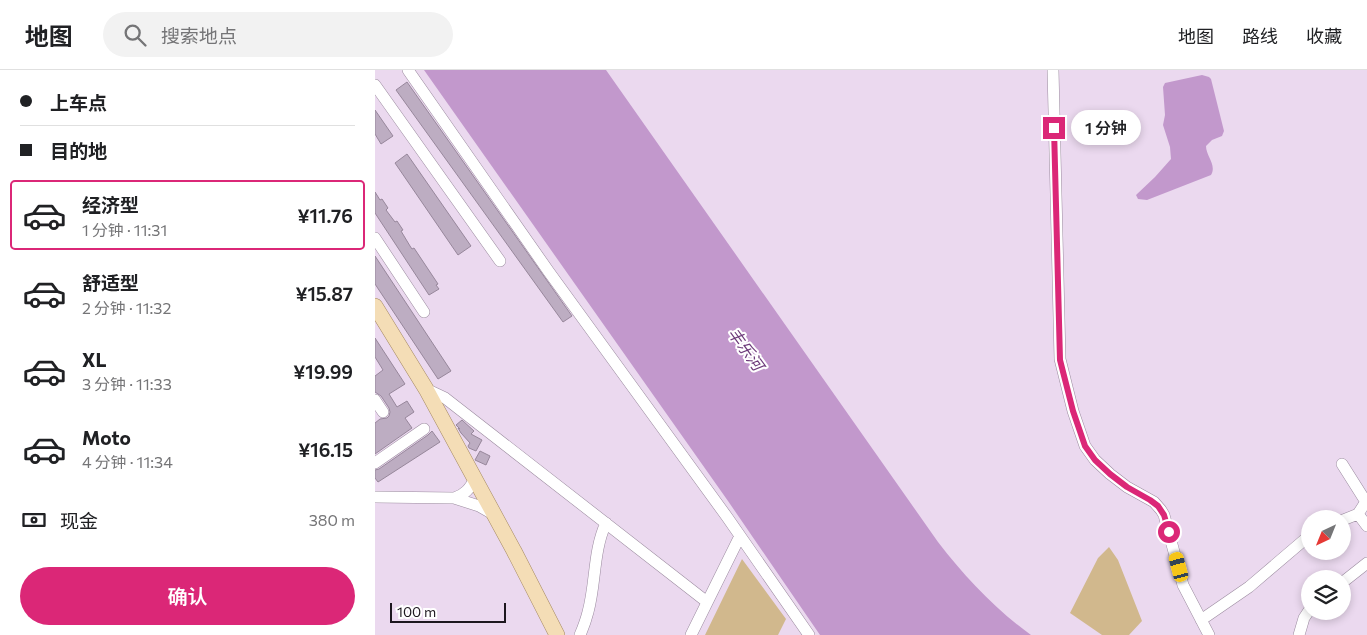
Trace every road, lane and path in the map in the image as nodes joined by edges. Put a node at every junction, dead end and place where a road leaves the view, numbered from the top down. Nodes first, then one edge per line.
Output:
1 (408, 70) edge
2 (1053, 70) edge
3 (376, 90) edge
4 (375, 238) edge
5 (500, 261) dead end
6 (375, 306) edge
7 (424, 312) dead end
8 (426, 389) junction
9 (375, 400) edge
10 (383, 412) dead end
11 (424, 429) dead end
12 (375, 463) edge
13 (1342, 464) dead end
14 (475, 479) junction
15 (375, 497) edge
16 (454, 498) junction
17 (1366, 501) edge
18 (1358, 514) junction
19 (495, 515) junction
20 (1351, 517) edge
21 (605, 523) junction
22 (1367, 526) edge
23 (740, 536) junction
24 (1301, 543) edge
25 (1367, 563) edge
26 (1351, 576) edge
27 (707, 602) junction
28 (1201, 620) junction
29 (1303, 620) edge
30 (557, 635) edge
31 (580, 635) edge
32 (691, 635) edge
33 (809, 635) edge
34 (1209, 635) edge
35 (1299, 635) edge

1 - 23 street
2 - 28 street
3 - 5 street
4 - 7 street
6 - 8 main road
8 - 14 main road
8 - 21 street
9 - 10 street
11 - 12 street
13 - 17 street
14 - 16 street
14 - 19 main road
15 - 16 street
16 - 19 street
17 - 18 street
18 - 20 street
18 - 22 street
19 - 30 main road
21 - 27 street
21 - 31 street
23 - 27 street
23 - 33 street
24 - 28 street
25 - 26 street
27 - 32 street
28 - 34 street
29 - 35 street

